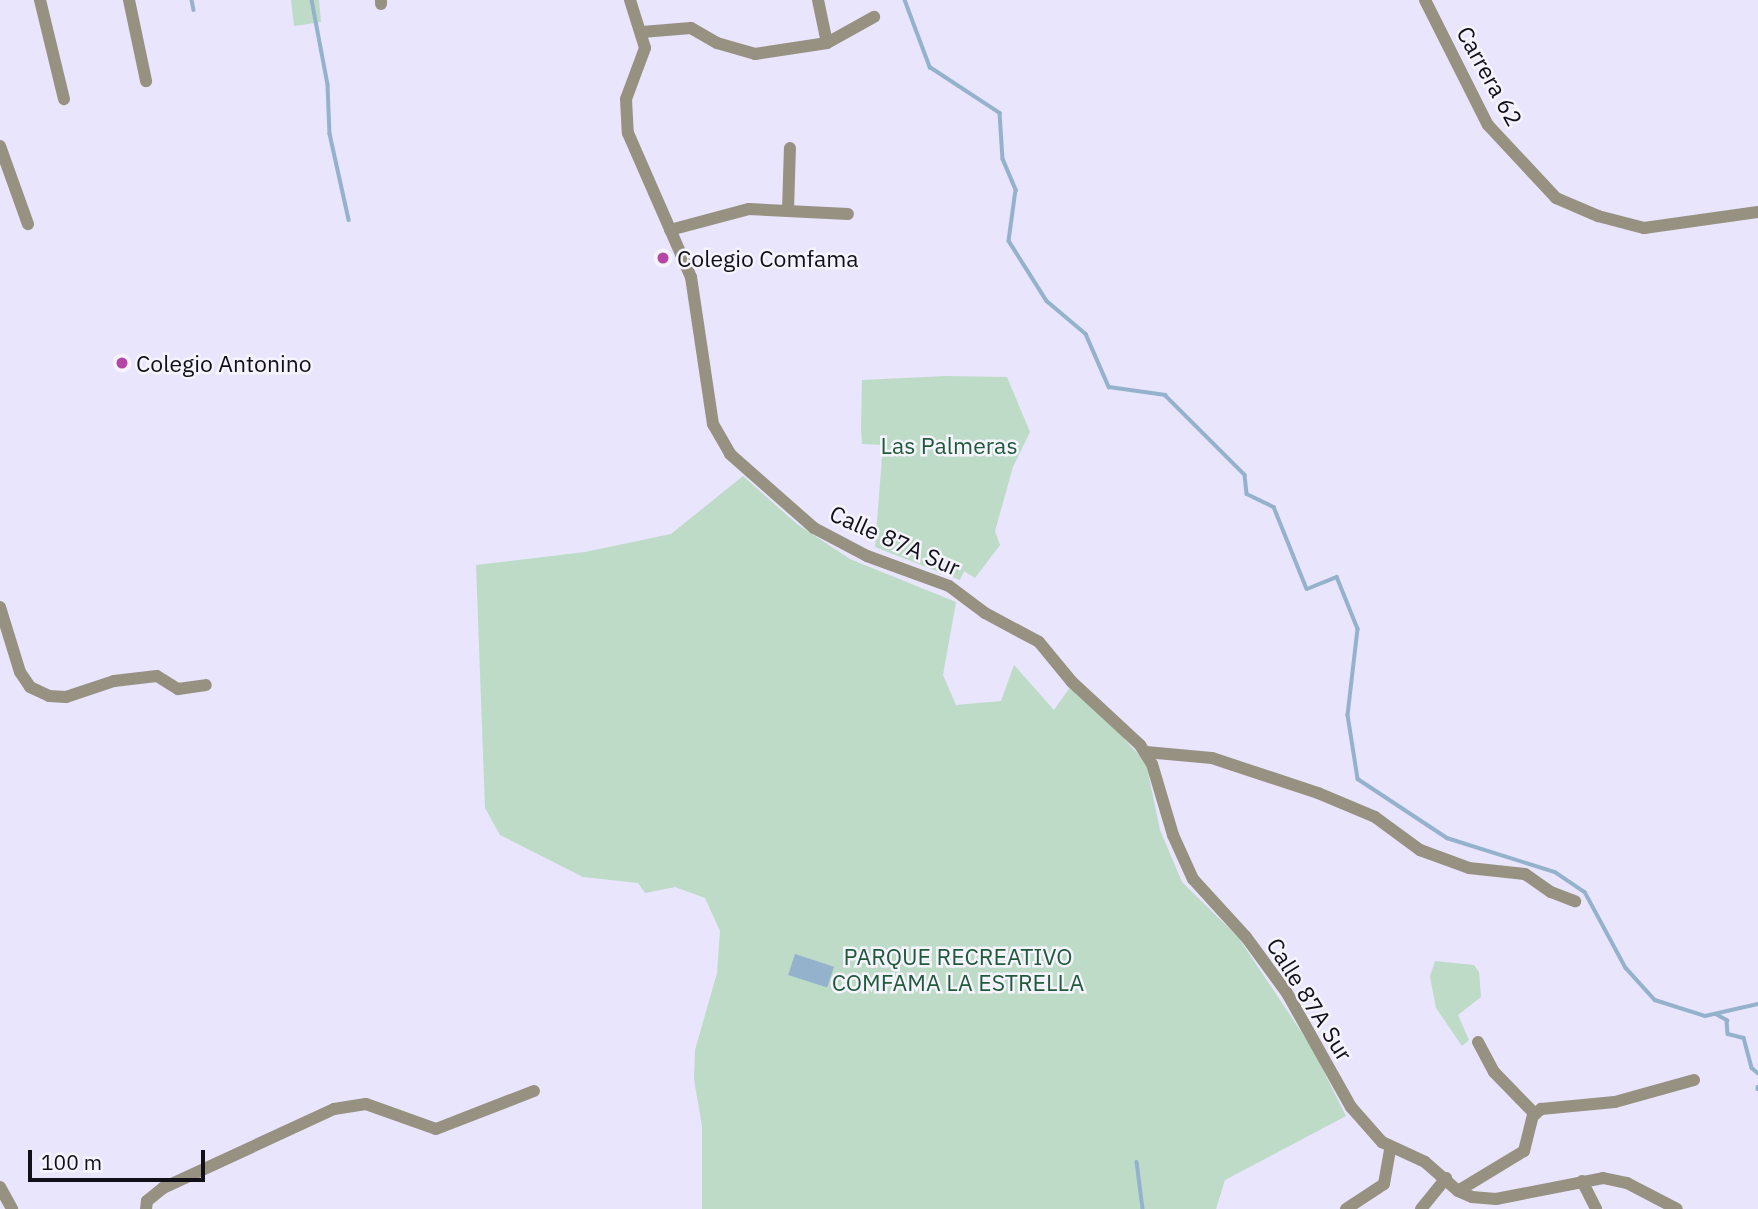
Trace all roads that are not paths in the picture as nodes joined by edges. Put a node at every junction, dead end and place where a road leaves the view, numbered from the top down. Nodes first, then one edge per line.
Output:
1 (40, 0) edge
2 (129, 0) edge
3 (630, 0) edge
4 (818, 0) edge
5 (1425, 0) edge
6 (874, 17) dead end
7 (642, 32) junction
8 (827, 43) junction
9 (146, 81) dead end
10 (64, 99) dead end
11 (0, 146) edge
12 (790, 148) dead end
13 (788, 210) junction
14 (1758, 212) edge
15 (848, 214) dead end
16 (28, 225) dead end
17 (670, 230) junction
18 (0, 607) edge
19 (206, 685) dead end
20 (1146, 752) junction
21 (1575, 901) dead end
22 (1478, 1042) dead end
23 (1694, 1080) dead end
24 (534, 1091) dead end
25 (1535, 1114) junction
26 (1390, 1149) junction
27 (1446, 1178) junction
28 (1582, 1181) junction
29 (0, 1186) edge
30 (1458, 1191) junction
31 (12, 1209) edge
32 (146, 1209) edge
33 (1346, 1209) edge
34 (1421, 1209) edge
35 (1596, 1209) edge
36 (1677, 1209) edge

1 - 10 street
2 - 9 street
3 - 7 street, Calle 87A Sur
4 - 8 street
5 - 14 street, Carrera 62
6 - 8 street
7 - 8 street
7 - 17 street, Calle 87A Sur
11 - 16 street
12 - 13 street
13 - 15 street
13 - 17 street
17 - 20 street, Calle 87A Sur
18 - 19 street
20 - 21 street
20 - 26 street, Calle 87A Sur
22 - 25 street
23 - 25 street
24 - 32 street
25 - 30 street
26 - 27 street, Calle 87A Sur
26 - 33 street
27 - 30 street, Calle 87A Sur
27 - 34 street
28 - 30 street
28 - 35 street
28 - 36 street
29 - 31 street

